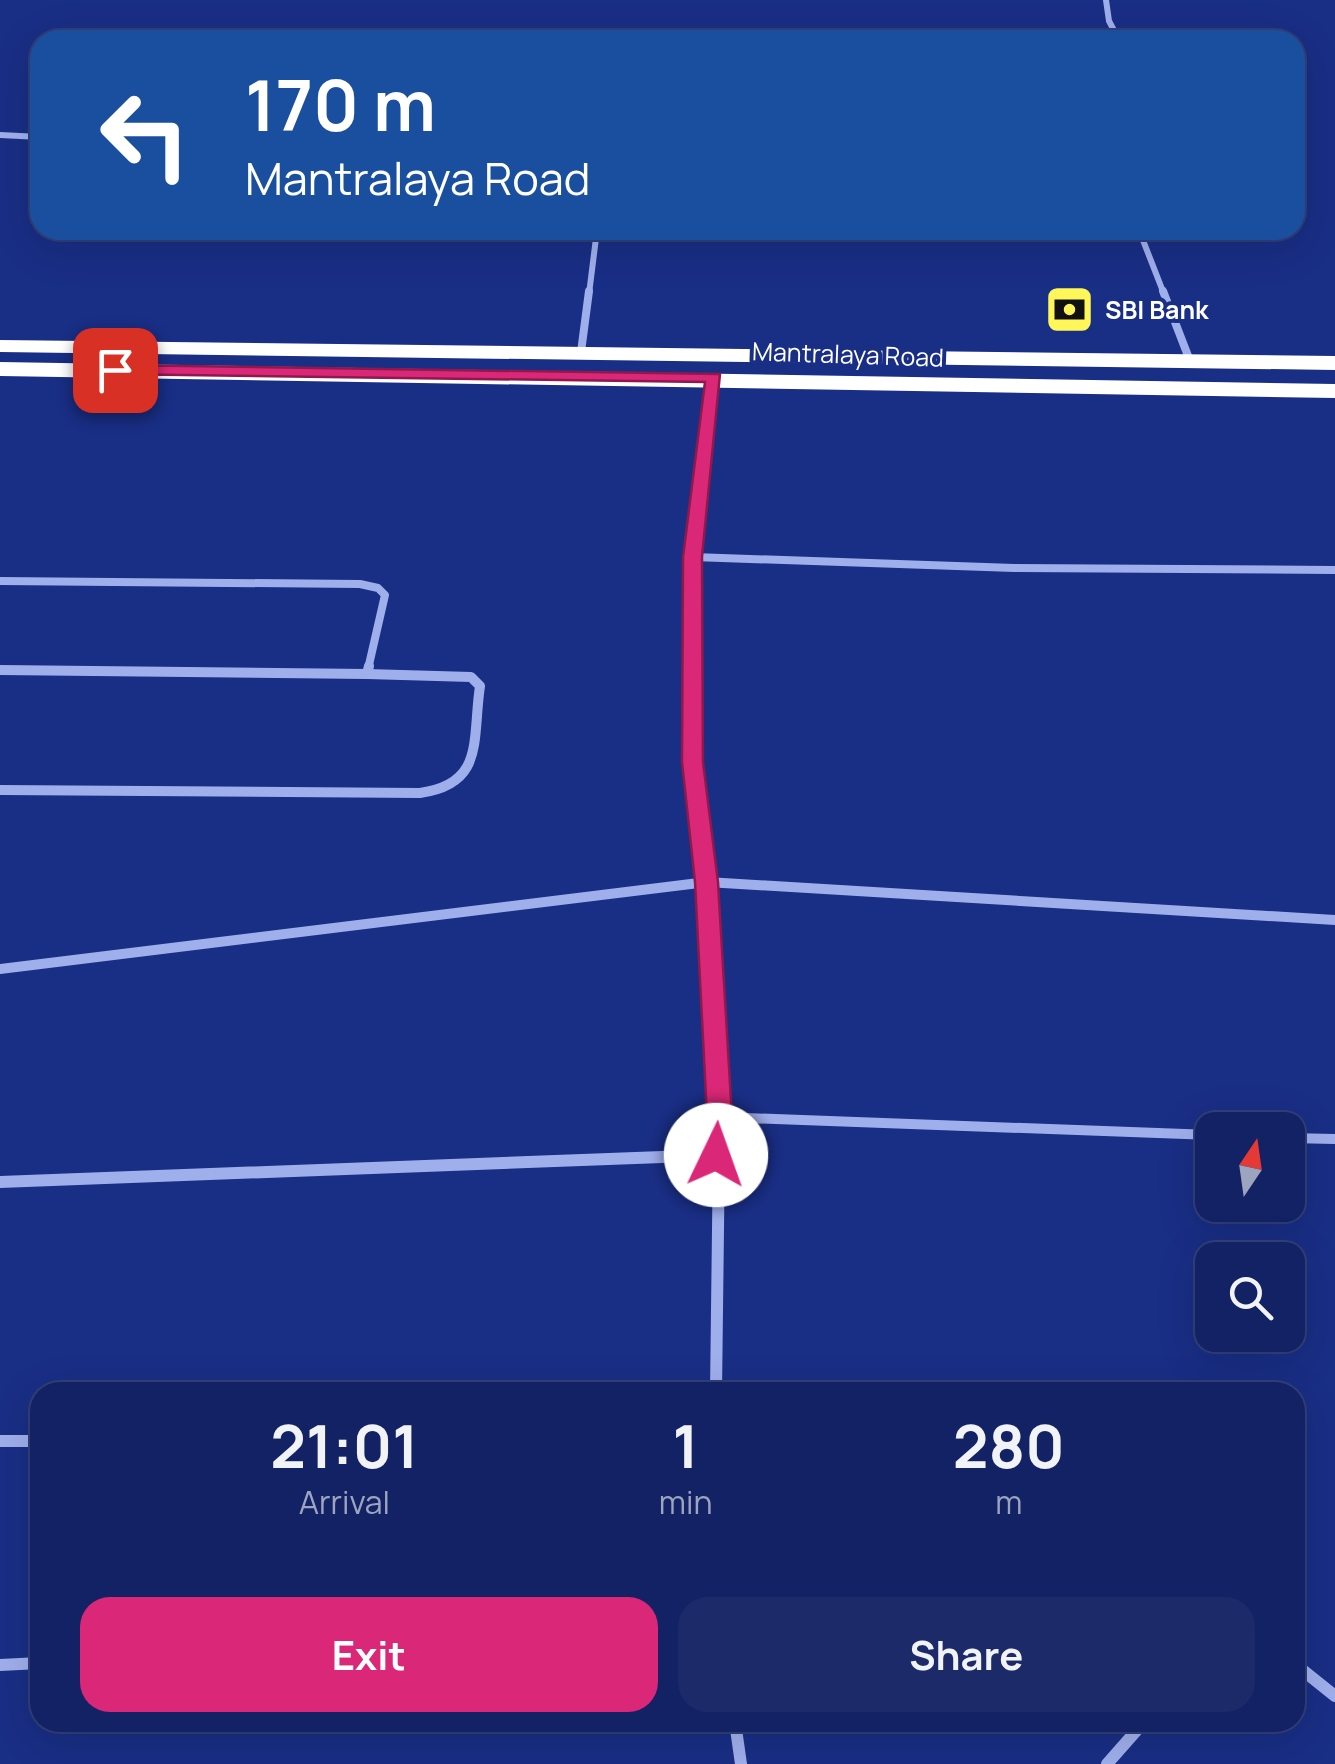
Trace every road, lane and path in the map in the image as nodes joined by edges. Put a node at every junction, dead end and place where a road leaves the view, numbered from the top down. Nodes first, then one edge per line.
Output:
1 (1106, 0) edge
2 (1113, 30) edge
3 (0, 135) edge
4 (30, 136) edge
5 (595, 240) edge
6 (1143, 240) edge
7 (0, 346) edge
8 (582, 352) junction
9 (1190, 361) junction
10 (1335, 363) edge
11 (0, 370) edge
12 (714, 378) junction
13 (1335, 392) edge
14 (693, 557) junction
15 (1335, 570) edge
16 (0, 581) edge
17 (0, 670) edge
18 (366, 674) junction
19 (0, 790) edge
20 (706, 882) junction
21 (1335, 920) edge
22 (0, 969) edge
23 (720, 1117) junction
24 (1195, 1134) edge
25 (1305, 1139) edge
26 (1335, 1140) edge
27 (716, 1155) junction
28 (0, 1182) edge
29 (716, 1382) edge
30 (30, 1441) edge
31 (0, 1442) edge
32 (30, 1664) edge
33 (0, 1665) edge
34 (1305, 1672) edge
35 (1335, 1696) edge
36 (736, 1732) edge
37 (1135, 1732) edge
38 (741, 1764) edge
39 (1107, 1764) edge

1 - 2 street
3 - 4 street
5 - 8 street
6 - 9 street
7 - 8 highway, Mantralaya Road
8 - 9 highway, Mantralaya Road
9 - 10 highway, Mantralaya Road
11 - 12 highway, Mantralaya Road
12 - 13 highway, Mantralaya Road
12 - 14 street
14 - 15 street
14 - 20 street
16 - 18 street
17 - 18 street
18 - 19 street
20 - 21 street
20 - 22 street
20 - 23 street
23 - 24 street
23 - 27 street
25 - 26 street
27 - 28 street
27 - 29 street
30 - 31 street
32 - 33 street
34 - 35 street
36 - 38 street
37 - 39 street

